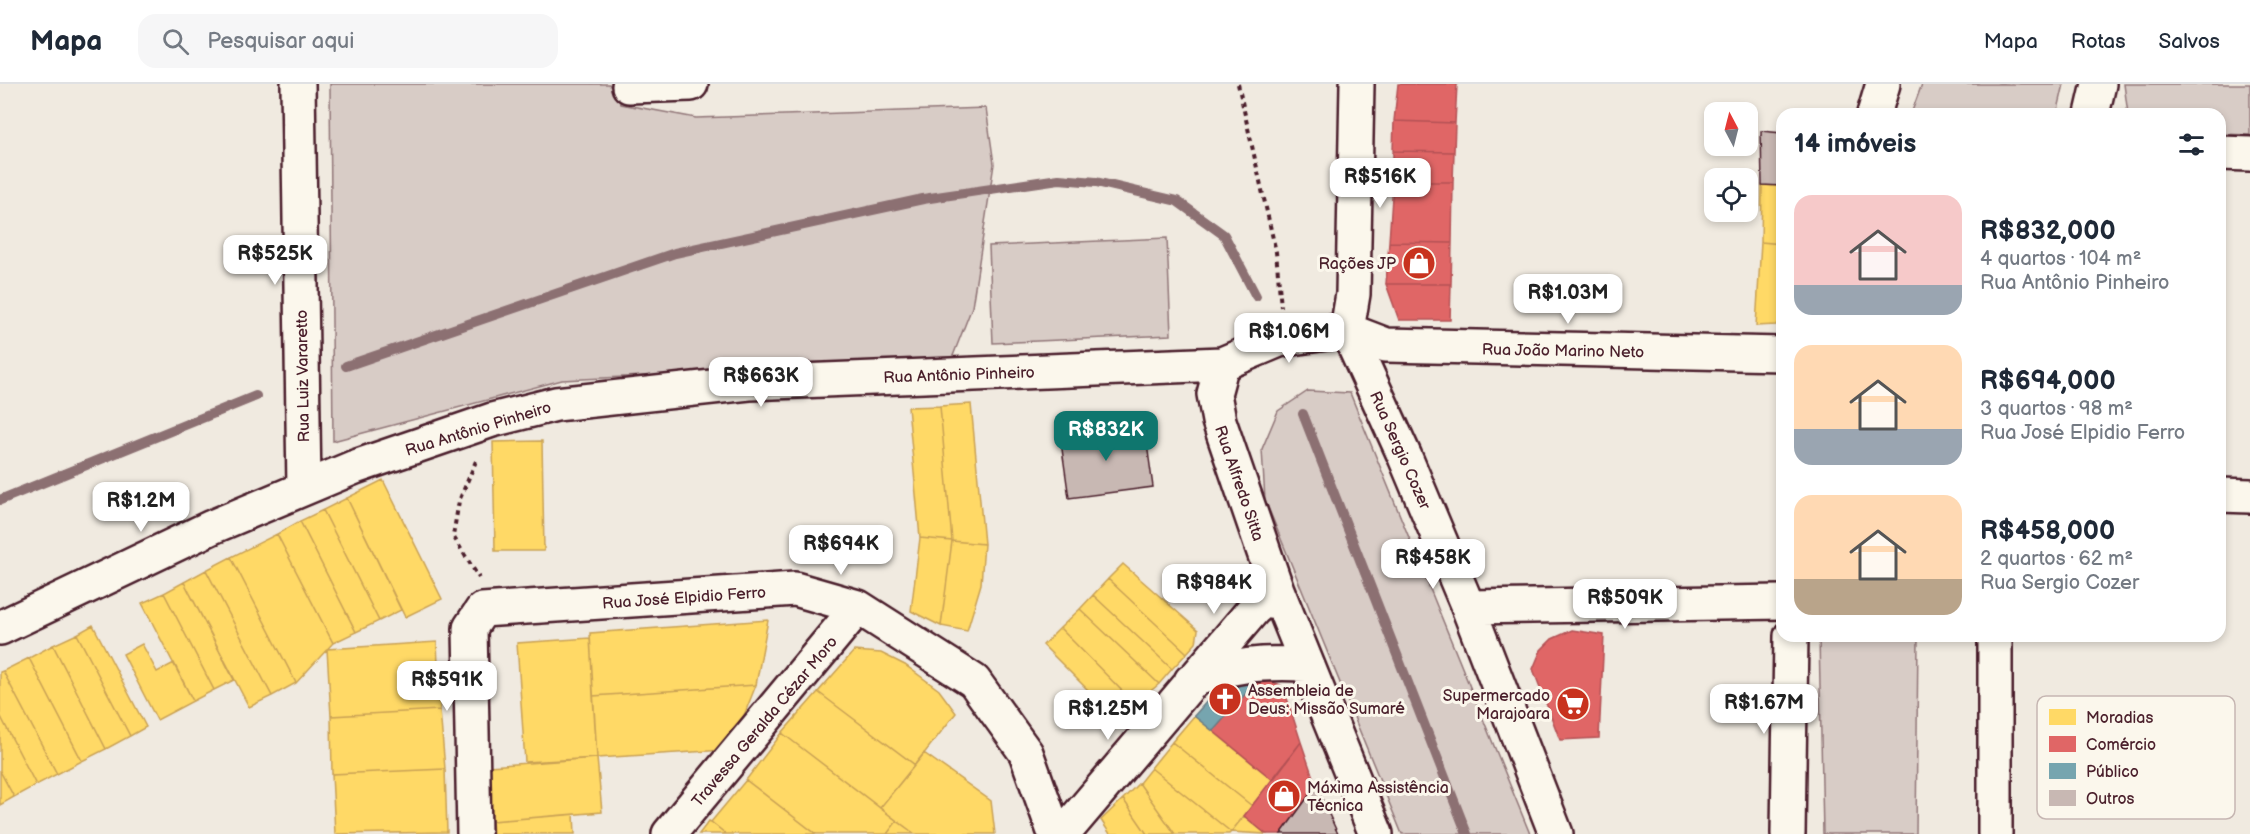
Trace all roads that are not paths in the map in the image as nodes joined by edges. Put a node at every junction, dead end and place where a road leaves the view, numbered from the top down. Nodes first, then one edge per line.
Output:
1 (298, 84) edge
2 (691, 84) edge
3 (1357, 84) edge
4 (1883, 84) edge
5 (2099, 84) edge
6 (629, 86) dead end
7 (1876, 108) edge
8 (2093, 108) edge
9 (2226, 153) edge
10 (2250, 154) edge
11 (1347, 330) junction
12 (1776, 354) edge
13 (1222, 364) junction
14 (304, 488) junction
15 (2226, 495) edge
16 (2250, 496) edge
17 (1277, 590) junction
18 (1776, 602) edge
19 (858, 607) junction
20 (1468, 607) junction
21 (0, 628) edge
22 (1791, 642) edge
23 (1995, 642) edge
24 (1307, 664) junction
25 (1191, 681) junction
26 (474, 834) edge
27 (669, 834) edge
28 (1055, 834) edge
29 (1063, 834) edge
30 (1376, 834) edge
31 (1556, 834) edge
32 (1788, 834) edge
33 (1995, 834) edge

1 - 14 street, Rua Luiz Vararetto
2 - 6 street
3 - 11 street
4 - 7 street
5 - 8 street
9 - 10 street
11 - 12 street, Rua João Marino Neto
11 - 13 street, Rua Antônio Pinheiro
11 - 20 street, Rua Sergio Cozer
13 - 14 street, Rua Antônio Pinheiro
13 - 17 street, Rua Alfredo Sitta
14 - 21 street, Rua Antônio Pinheiro
15 - 16 street
17 - 24 street, Rua Alfredo Sitta
17 - 25 street
18 - 20 street
19 - 26 street, Rua José Elpidio Ferro
19 - 27 street, Travessa Geralda Cézar Moro
19 - 28 street, Rua José Elpidio Ferro
20 - 31 street, Rua Sergio Cozer
22 - 32 street
23 - 33 street
24 - 25 street
24 - 30 street, Rua Alfredo Sitta
25 - 29 street

